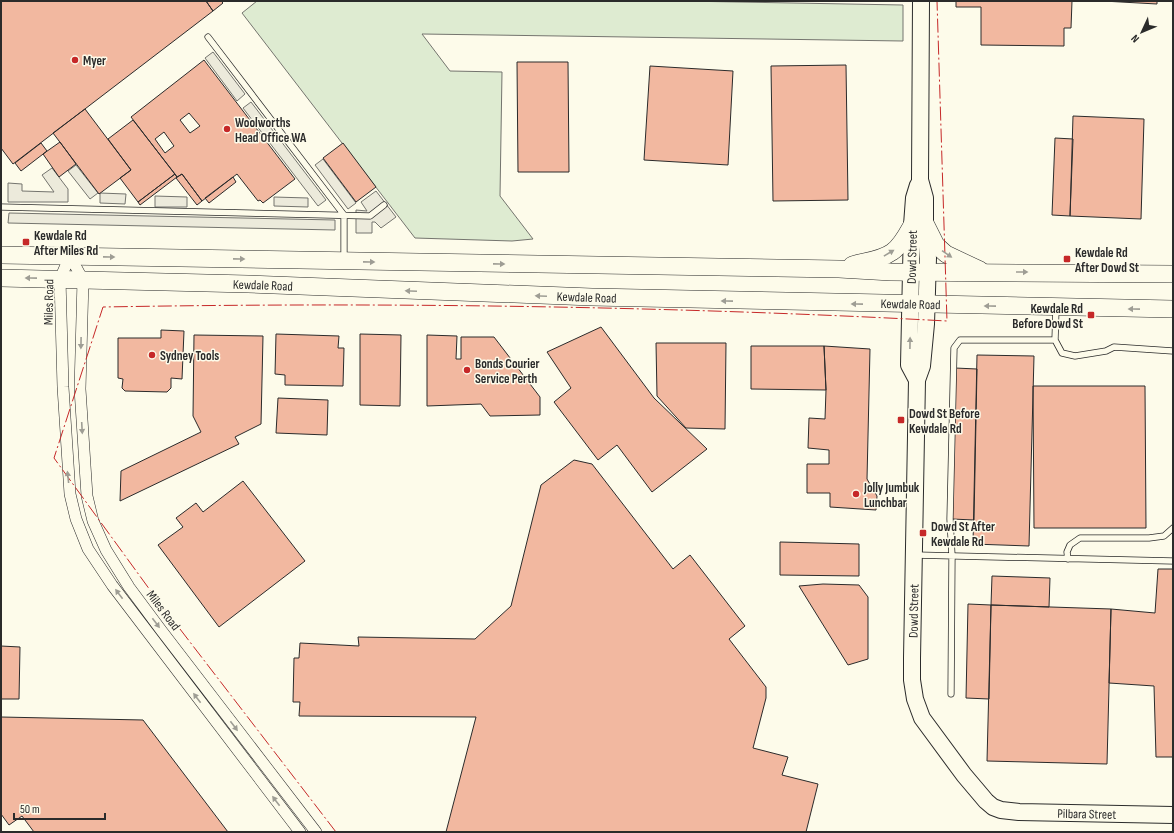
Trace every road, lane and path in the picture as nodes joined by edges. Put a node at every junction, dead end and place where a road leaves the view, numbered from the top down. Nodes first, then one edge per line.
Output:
1 (921, 1) edge
2 (208, 37) dead end
3 (384, 205) dead end
4 (1, 207) edge
5 (344, 215) junction
6 (919, 224) junction
7 (1, 254) edge
8 (70, 256) junction
9 (344, 262) junction
10 (839, 269) junction
11 (919, 272) junction
12 (986, 272) junction
13 (1173, 274) edge
14 (1, 278) edge
15 (60, 279) junction
16 (83, 280) junction
17 (344, 288) junction
18 (918, 305) junction
19 (1056, 307) junction
20 (1173, 309) edge
21 (1055, 340) junction
22 (1173, 351) edge
23 (1173, 528) edge
24 (914, 555) junction
25 (952, 556) junction
26 (1068, 559) junction
27 (1173, 561) edge
28 (951, 694) dead end
29 (1002, 810) joint
30 (1173, 815) edge
31 (300, 832) edge
32 (316, 832) edge

1 - 6 main road, Dowd Street
2 - 5 lane
3 - 5 lane
4 - 5 lane
5 - 9 lane
10 -> 6 main road
6 - 11 main road, Dowd Street
6 -> 12 main road
7 - 8 main road, Kewdale Road
8 -> 9 main road, Kewdale Road
8 - 15 street, Miles Road
8 - 16 street
9 -> 10 main road, Kewdale Road
9 - 17 main road
10 - 11 main road, Kewdale Road
11 - 12 main road, Kewdale Road
11 - 18 main road, Dowd Street
12 -> 13 main road, Kewdale Road
15 -> 14 main road, Kewdale Road
15 - 16 main road, Kewdale Road
31 -> 15 street, Miles Road
16 - 17 main road, Kewdale Road
16 -> 32 street, Miles Road
18 -> 17 main road, Kewdale Road
19 -> 18 main road, Kewdale Road
18 - 24 main road, Dowd Street
20 -> 19 main road, Kewdale Road
19 - 21 lane
21 - 22 lane
21 - 25 lane
23 - 26 lane
24 - 25 lane
24 - 29 main road, Dowd Street
25 - 26 lane
25 - 28 lane
26 - 27 lane
29 - 30 main road, Pilbara Street

